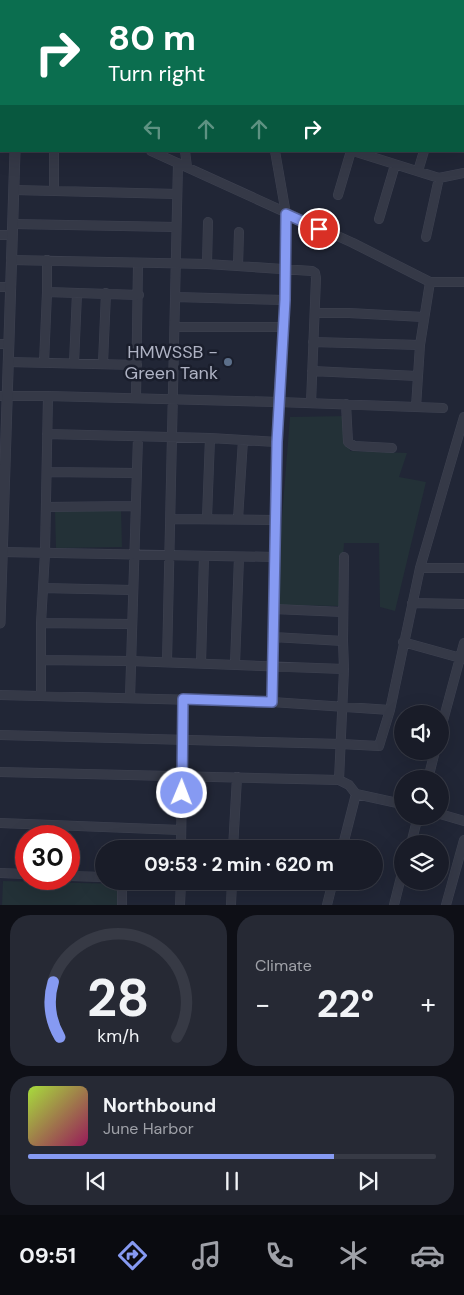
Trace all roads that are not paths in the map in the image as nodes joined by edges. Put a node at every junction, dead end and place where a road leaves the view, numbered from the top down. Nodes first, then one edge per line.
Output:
1 (15, 152) edge
2 (54, 152) edge
3 (153, 152) edge
4 (185, 152) edge
5 (275, 152) edge
6 (352, 152) edge
7 (358, 152) edge
8 (424, 152) edge
9 (378, 155) edge
10 (182, 165) junction
11 (395, 165) junction
12 (418, 172) junction
13 (464, 173) edge
14 (439, 178) junction
15 (14, 190) junction
16 (54, 191) junction
17 (177, 194) junction
18 (338, 195) dead end
19 (286, 214) junction
20 (378, 219) dead end
21 (208, 222) dead end
22 (12, 224) junction
23 (176, 227) junction
24 (238, 232) dead end
25 (0, 235) edge
26 (12, 235) junction
27 (426, 237) dead end
28 (11, 260) junction
29 (47, 260) junction
30 (138, 264) junction
31 (207, 264) junction
32 (176, 265) junction
33 (238, 266) junction
34 (285, 269) junction
35 (430, 282) junction
36 (464, 282) edge
37 (5, 287) edge
38 (47, 292) junction
39 (77, 293) junction
40 (106, 294) junction
41 (139, 295) junction
42 (176, 297) junction
43 (285, 300) junction
44 (315, 313) junction
45 (423, 317) junction
46 (175, 327) junction
47 (284, 327) junction
48 (313, 342) junction
49 (4, 344) edge
50 (420, 345) junction
51 (8, 362) junction
52 (44, 363) junction
53 (74, 363) junction
54 (102, 363) junction
55 (137, 365) junction
56 (312, 371) junction
57 (417, 376) junction
58 (48, 396) junction
59 (4, 397) edge
60 (136, 398) junction
61 (174, 399) junction
62 (278, 402) junction
63 (311, 403) junction
64 (346, 404) junction
65 (416, 407) junction
66 (443, 408) dead end
67 (464, 417) edge
68 (47, 434) junction
69 (138, 437) junction
70 (172, 438) junction
71 (210, 438) junction
72 (243, 440) junction
73 (277, 442) junction
74 (392, 448) dead end
75 (47, 472) junction
76 (137, 473) junction
77 (135, 506) junction
78 (46, 507) junction
79 (206, 518) junction
80 (171, 519) junction
81 (238, 519) junction
82 (275, 520) junction
83 (2, 522) edge
84 (2, 552) junction
85 (45, 553) junction
86 (134, 554) junction
87 (169, 556) junction
88 (204, 556) junction
89 (239, 557) junction
90 (274, 557) junction
91 (344, 557) dead end
92 (420, 568) junction
93 (464, 568) edge
94 (44, 588) junction
95 (132, 590) junction
96 (412, 603) junction
97 (464, 604) edge
98 (274, 609) junction
99 (343, 612) junction
100 (0, 623) edge
101 (41, 623) junction
102 (131, 624) junction
103 (274, 637) junction
104 (343, 641) junction
105 (403, 642) junction
106 (464, 643) edge
107 (462, 659) edge
108 (41, 660) junction
109 (130, 661) junction
110 (167, 662) junction
111 (201, 663) junction
112 (235, 664) junction
113 (273, 666) junction
114 (344, 669) junction
115 (0, 695) edge
116 (41, 696) junction
117 (130, 698) junction
118 (183, 699) junction
119 (272, 702) junction
120 (448, 705) edge
121 (342, 708) junction
122 (390, 710) junction
123 (0, 734) edge
124 (183, 740) junction
125 (341, 744) junction
126 (0, 772) edge
127 (183, 775) junction
128 (237, 777) junction
129 (339, 780) junction
130 (356, 794) junction
131 (394, 802) edge
132 (449, 817) edge
133 (464, 821) edge
134 (0, 823) edge
135 (181, 830) junction
136 (181, 840) edge
137 (234, 840) edge
138 (344, 840) edge
139 (464, 840) edge
140 (0, 873) edge
141 (15, 874) edge
142 (80, 876) edge
143 (95, 877) edge
144 (122, 890) edge
145 (180, 890) edge
146 (232, 890) edge
147 (331, 890) edge
148 (398, 890) edge
149 (122, 905) edge
150 (180, 905) edge
151 (231, 905) edge
152 (327, 905) edge
153 (394, 905) edge
154 (446, 905) edge

1 - 15 street
2 - 16 street
3 - 10 street
4 - 10 street
5 - 19 street
6 - 18 street
7 - 9 street
8 - 12 street
9 - 11 street
10 - 17 street
10 - 19 street
11 - 12 street
11 - 20 street
12 - 14 street
13 - 14 street
14 - 27 street
15 - 16 street
15 - 22 street
16 - 17 street
17 - 23 street
19 - 34 street
19 - 35 street
21 - 31 street
22 - 23 street
22 - 26 street
23 - 32 street
24 - 33 street
25 - 26 street
26 - 28 street
28 - 29 street
28 - 37 street
29 - 30 street
29 - 38 street
30 - 32 street
30 - 41 street
31 - 32 street
31 - 33 street
32 - 42 street
33 - 34 street
34 - 43 street
34 - 44 street
35 - 36 street
35 - 45 street
37 - 49 street
38 - 39 street
38 - 52 street
39 - 40 street
39 - 53 street
40 - 41 street
40 - 54 street
41 - 55 street
42 - 43 street
42 - 46 street
43 - 47 street
44 - 45 street
44 - 48 street
45 - 50 street
46 - 47 street
46 - 61 street
47 - 62 street
48 - 50 street
48 - 56 street
49 - 51 street
50 - 57 street
51 - 52 street
51 - 59 street
52 - 53 street
53 - 54 street
54 - 55 street
55 - 60 street
56 - 57 street
56 - 63 street
57 - 65 street
58 - 59 street
58 - 60 street
58 - 68 street
59 - 83 street
60 - 61 street
61 - 62 street
61 - 70 street
62 - 63 street
62 - 73 street
63 - 64 street
64 - 65 street
64 - 74 street
65 - 66 street
67 - 92 street
68 - 69 street
68 - 75 street
69 - 70 street
69 - 76 street
70 - 71 street
70 - 80 street
71 - 72 street
71 - 79 street
72 - 73 street
72 - 81 street
73 - 82 street
75 - 76 street
75 - 78 street
76 - 77 street
77 - 78 street
77 - 86 street
78 - 85 street
79 - 80 street
79 - 81 street
80 - 87 street
81 - 82 street
82 - 90 street
83 - 84 street
84 - 85 street
84 - 100 street
85 - 86 street
85 - 94 street
86 - 87 street
86 - 95 street
87 - 88 street
87 - 110 street
88 - 89 street
88 - 111 street
89 - 90 street
89 - 112 street
90 - 98 street
91 - 99 street
92 - 93 street
92 - 96 street
94 - 95 street
94 - 101 street
95 - 102 street
96 - 97 street
96 - 105 street
98 - 99 street
98 - 103 street
99 - 104 street
101 - 102 street
101 - 108 street
102 - 109 street
103 - 104 street
103 - 113 street
104 - 114 street
105 - 107 street
105 - 122 street
106 - 107 street
107 - 120 street
108 - 109 street
108 - 116 street
109 - 110 street
109 - 117 street
110 - 111 street
111 - 112 street
112 - 113 street
113 - 114 street
113 - 119 street
114 - 121 street
115 - 116 street
116 - 117 street
117 - 118 street
118 - 119 street
118 - 124 street
119 - 121 street
121 - 122 street
121 - 125 street
122 - 125 street
123 - 124 street
124 - 125 street
124 - 127 street
125 - 129 street
126 - 127 street
127 - 128 street
127 - 135 street
128 - 129 street
128 - 137 street
129 - 130 street
130 - 131 street
130 - 138 street
132 - 133 street
134 - 135 street
135 - 136 street
139 - 154 street
140 - 141 street
142 - 143 street
144 - 149 street
145 - 150 street
146 - 151 street
147 - 152 street
148 - 153 street

